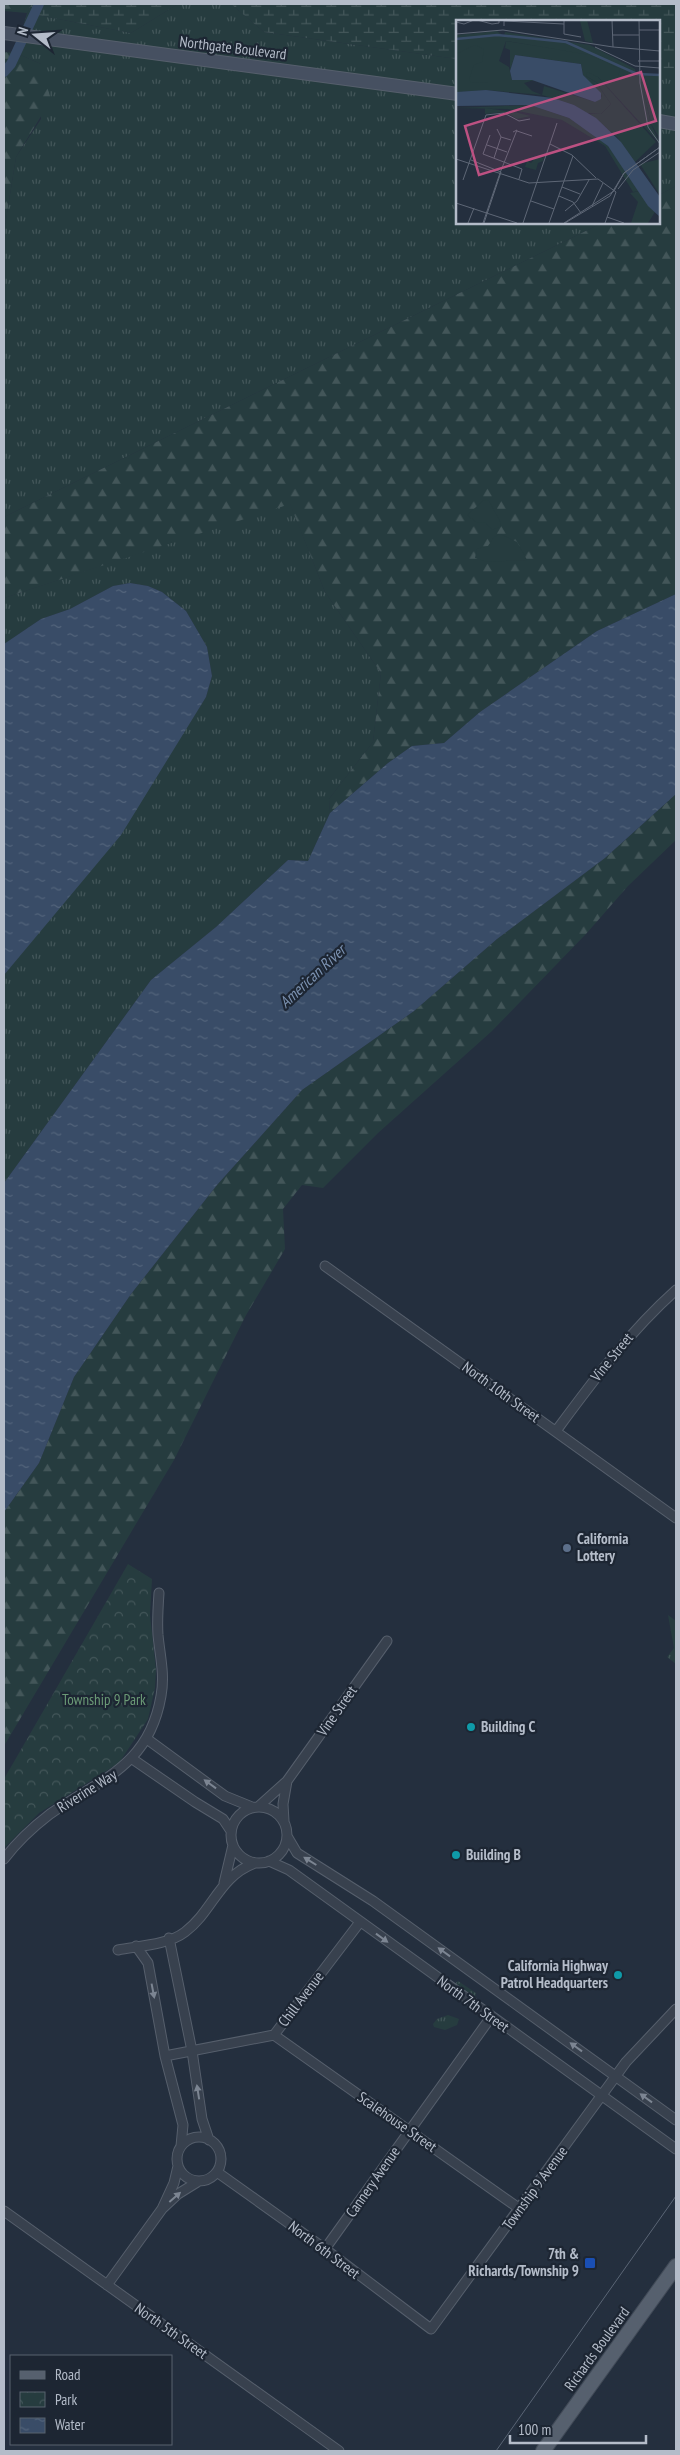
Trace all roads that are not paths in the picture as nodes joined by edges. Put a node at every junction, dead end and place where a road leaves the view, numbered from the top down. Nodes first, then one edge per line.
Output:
1 (4, 33) edge
2 (456, 94) edge
3 (660, 122) edge
4 (676, 124) edge
5 (325, 1266) dead end
6 (676, 1290) edge
7 (556, 1431) junction
8 (676, 1518) edge
9 (159, 1593) dead end
10 (387, 1640) dead end
11 (146, 1739) junction
12 (131, 1758) junction
13 (287, 1781) junction
14 (255, 1807) junction
15 (284, 1821) junction
16 (231, 1831) junction
17 (288, 1836) junction
18 (233, 1845) junction
19 (4, 1859) edge
20 (269, 1861) junction
21 (256, 1863) junction
22 (224, 1883) junction
23 (360, 1922) junction
24 (169, 1938) junction
25 (136, 1946) junction
26 (118, 1950) dead end
27 (676, 2009) edge
28 (490, 2017) junction
29 (274, 2035) junction
30 (192, 2051) junction
31 (165, 2056) junction
32 (615, 2076) junction
33 (602, 2094) junction
34 (676, 2120) edge
35 (408, 2131) junction
36 (209, 2140) junction
37 (181, 2146) junction
38 (676, 2149) edge
39 (178, 2166) junction
40 (217, 2172) junction
41 (199, 2181) junction
42 (162, 2209) junction
43 (520, 2209) junction
44 (4, 2211) edge
45 (325, 2249) junction
46 (676, 2266) edge
47 (107, 2285) junction
48 (430, 2329) joint
49 (339, 2451) edge
50 (543, 2451) edge

1 - 2 main road, Northgate Boulevard
3 - 4 main road
5 - 7 street, North 10th Street
6 - 7 street, Vine Street
7 - 8 street, North 10th Street
9 - 11 street, Riverine Way
10 - 13 street, Vine Street
11 - 12 street, Riverine Way
14 -> 11 street
12 - 16 street
12 - 19 street, Riverine Way
13 - 14 street, Vine Street
13 - 15 street, Vine Street
14 - 15 street
14 - 16 street
15 - 17 street
16 - 18 street
17 - 20 street
32 -> 17 street, North 7th Street
18 - 21 street
18 - 22 street
20 - 21 street
20 - 23 street, North 7th Street
21 - 22 street
22 - 24 street
23 -> 28 street, North 7th Street
23 - 29 street, Chill Avenue
24 - 25 street
24 - 30 street
25 - 26 street
25 -> 31 street
27 - 32 street, Township 9 Avenue
28 - 33 street, North 7th Street
28 - 35 street, Cannery Avenue
29 - 30 street, Chill Avenue
29 - 35 street, Scalehouse Street
30 - 31 street, Chill Avenue
36 -> 30 street
31 - 37 street
32 - 33 street, Township 9 Avenue
34 -> 32 street, North 7th Street
33 - 38 street, North 7th Street
33 - 43 street, Township 9 Avenue
35 - 43 street, Scalehouse Street
35 - 45 street, Cannery Avenue
36 - 37 street
36 - 40 street
37 - 39 street
39 - 41 street
39 - 42 street
40 - 41 street
40 - 45 street, North 6th Street
42 -> 41 street
42 - 47 street
43 - 48 street, Township 9 Avenue
44 - 47 street, North 5th Street
45 - 48 street, North 6th Street
46 - 50 main road, Richards Boulevard
47 - 49 street, North 5th Street

